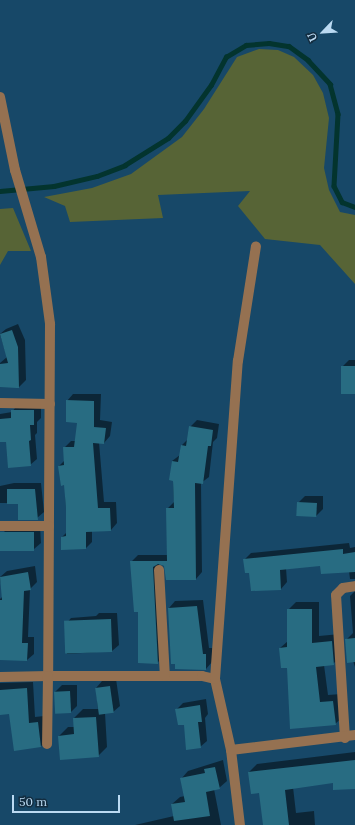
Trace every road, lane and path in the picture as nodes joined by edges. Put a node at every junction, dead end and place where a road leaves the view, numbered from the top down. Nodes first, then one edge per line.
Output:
1 (0, 97) edge
2 (256, 246) dead end
3 (0, 403) edge
4 (50, 404) junction
5 (0, 526) edge
6 (49, 526) junction
7 (159, 570) dead end
8 (355, 586) edge
9 (48, 676) junction
10 (165, 676) junction
11 (0, 677) edge
12 (215, 679) junction
13 (355, 735) edge
14 (344, 738) junction
15 (48, 744) dead end
16 (231, 750) junction
17 (240, 825) edge

1 - 4 street
2 - 12 street
3 - 4 street
4 - 6 street
5 - 6 street
6 - 9 street
7 - 10 street
8 - 14 street
9 - 10 street
9 - 11 street
9 - 15 street
10 - 12 street
12 - 16 street
13 - 14 street
14 - 16 street
16 - 17 street

